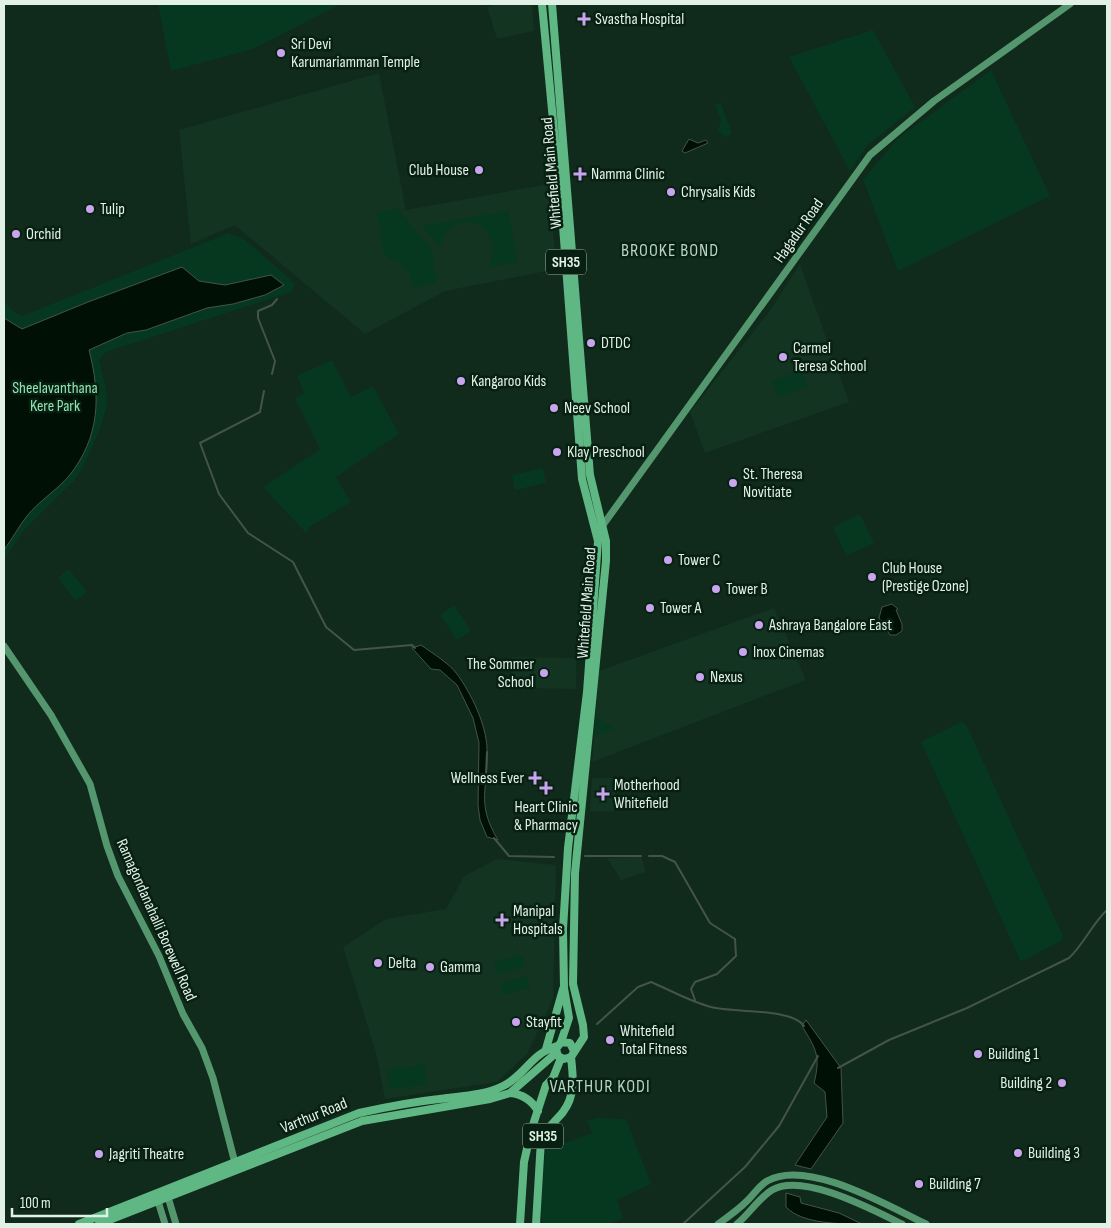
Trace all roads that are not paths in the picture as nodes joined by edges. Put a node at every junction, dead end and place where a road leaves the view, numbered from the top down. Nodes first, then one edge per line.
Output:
1 (542, 4) edge
2 (552, 4) edge
3 (1070, 4) edge
4 (600, 527) junction
5 (4, 646) edge
6 (564, 988) junction
7 (546, 1049) junction
8 (559, 1050) junction
9 (572, 1054) junction
10 (510, 1093) junction
11 (538, 1111) junction
12 (530, 1138) junction
13 (541, 1140) junction
14 (235, 1162) junction
15 (804, 1176) junction
16 (801, 1186) junction
17 (840, 1186) junction
18 (837, 1196) junction
19 (168, 1197) junction
20 (158, 1201) junction
21 (79, 1224) edge
22 (98, 1224) edge
23 (165, 1224) edge
24 (176, 1224) edge
25 (520, 1224) edge
26 (536, 1224) edge
27 (718, 1224) edge
28 (736, 1224) edge
29 (902, 1224) edge
30 (926, 1224) edge

1 - 4 main road, Whitefield Main Road / SH35
2 - 4 main road, Whitefield Main Road / SH35
3 - 4 street, Hagadur Road
4 - 6 main road, Whitefield Main Road / SH35
4 - 9 main road, Whitefield Main Road / SH35
5 - 14 street, Ramagondanahalli Borewell Road
6 - 7 main road
6 - 8 main road, Whitefield Main Road / SH35
7 - 8 main road, Varthur Road
7 - 14 main road, Varthur Road
8 - 9 main road
8 - 9 main road
8 - 10 main road, Varthur Road
8 - 11 main road, SH35
9 - 13 main road, SH35
10 - 11 main road
10 - 19 main road, Varthur Road
11 - 12 main road, SH35
12 - 13 main road
12 - 25 main road, SH35
13 - 26 main road, SH35
14 - 21 main road, Varthur Road
15 - 16 street
15 - 17 street
15 - 27 street
16 - 18 street
16 - 28 street
17 - 18 street
17 - 30 street
18 - 29 street
19 - 20 main road, Varthur Road
19 - 24 street
20 - 22 main road, Varthur Road
20 - 23 street

